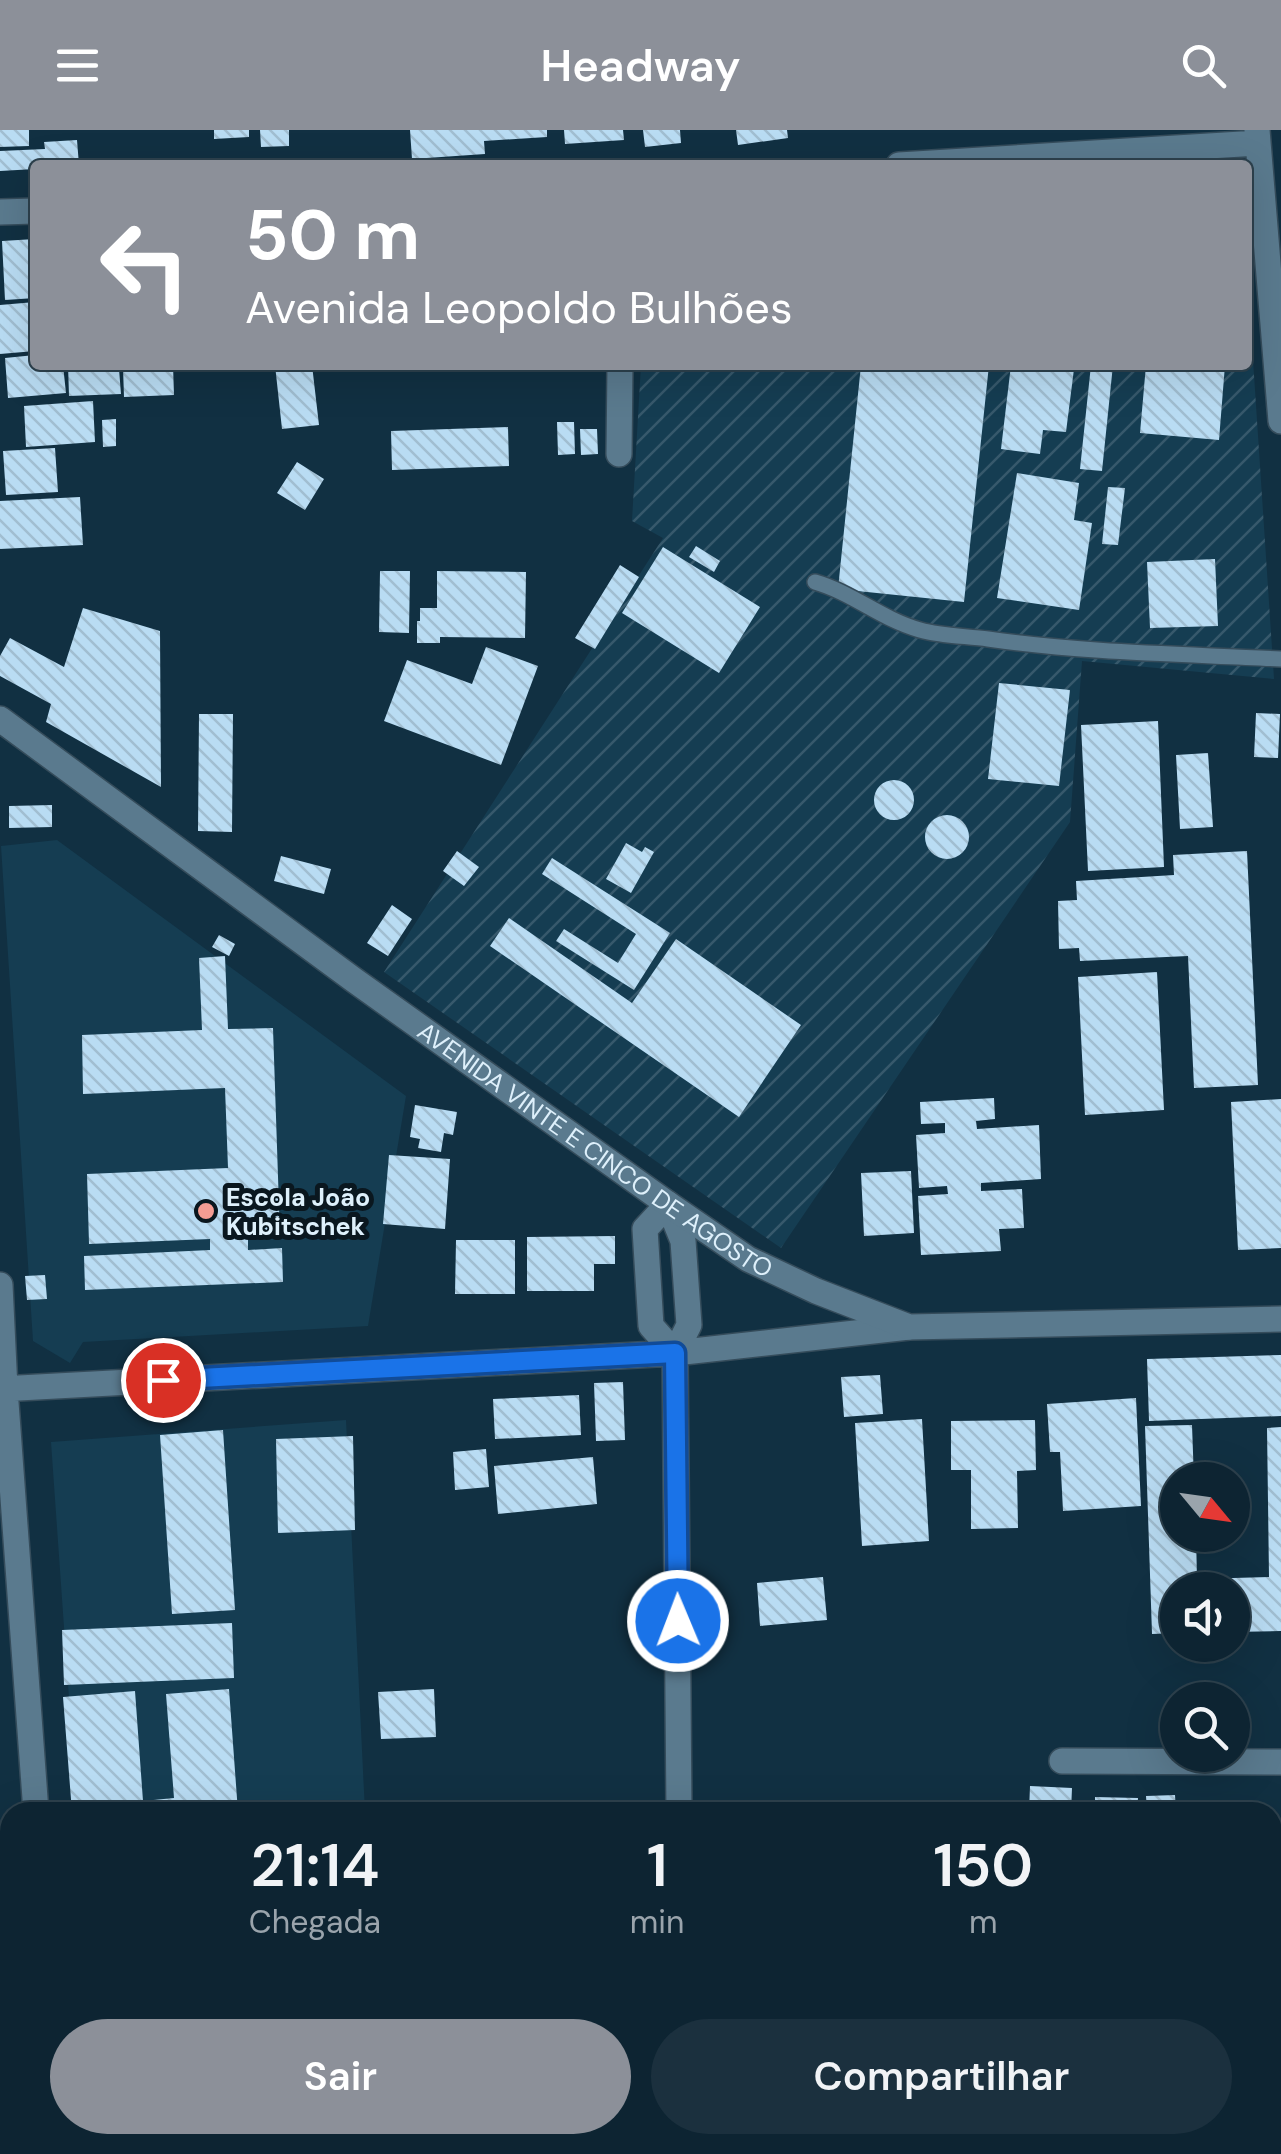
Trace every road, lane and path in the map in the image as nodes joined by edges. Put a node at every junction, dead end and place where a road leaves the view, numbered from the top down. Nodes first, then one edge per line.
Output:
1 (1258, 136) edge
2 (961, 160) edge
3 (30, 211) edge
4 (0, 212) edge
5 (620, 370) edge
6 (1281, 421) edge
7 (619, 454) dead end
8 (815, 582) dead end
9 (1281, 659) edge
10 (0, 719) edge
11 (668, 1204) junction
12 (0, 1285) edge
13 (1281, 1319) edge
14 (909, 1327) junction
15 (675, 1353) junction
16 (2, 1389) edge
17 (1062, 1761) dead end
18 (1281, 1762) edge
19 (35, 1802) edge
20 (679, 1802) edge

1 - 2 street
1 - 6 street
3 - 4 street
5 - 7 street
8 - 9 lane
10 - 11 street, AVENIDA VINTE E CINCO DE AGOSTO
11 - 14 street, AVENIDA VINTE E CINCO DE AGOSTO
11 - 15 street
11 - 15 street
12 - 16 street
13 - 14 street, AVENIDA VINTE E CINCO DE AGOSTO
14 - 15 street
15 - 16 street
15 - 20 street
16 - 19 street
17 - 18 street

